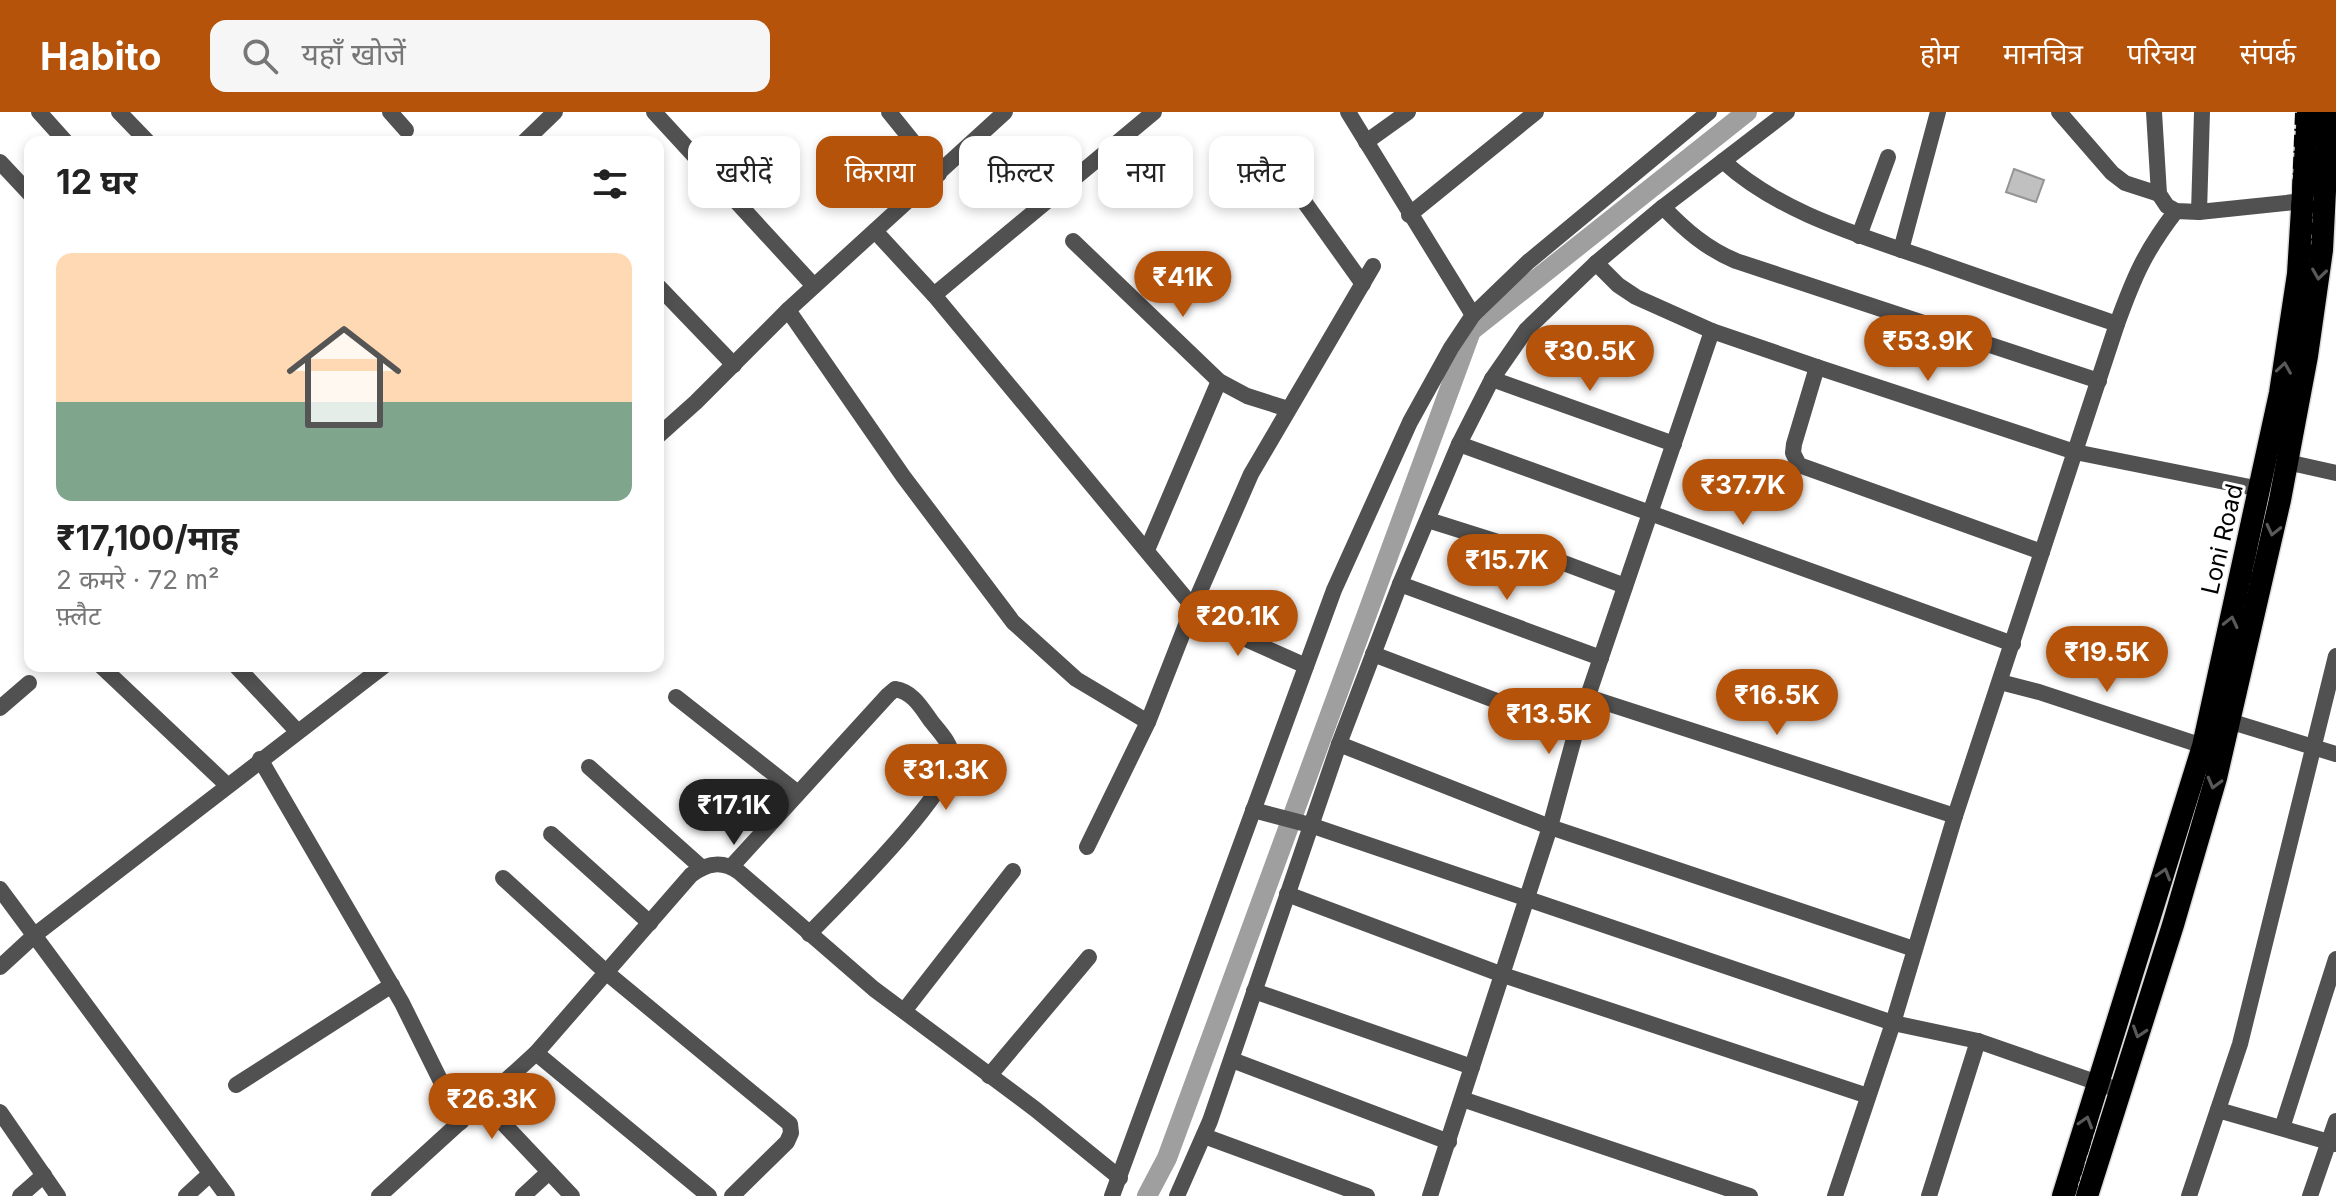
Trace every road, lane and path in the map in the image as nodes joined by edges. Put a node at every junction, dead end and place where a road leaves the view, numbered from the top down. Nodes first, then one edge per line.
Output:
1 (39, 112) edge
2 (119, 112) edge
3 (390, 112) edge
4 (555, 112) edge
5 (654, 112) edge
6 (889, 112) edge
7 (1005, 112) edge
8 (1154, 112) edge
9 (1348, 112) edge
10 (1408, 112) edge
11 (1536, 112) edge
12 (1709, 112) edge
13 (1787, 112) edge
14 (1938, 112) edge
15 (2059, 112) edge
16 (2154, 112) edge
17 (2202, 112) edge
18 (2308, 112) edge
19 (2329, 112) edge
20 (406, 130) dead end
21 (61, 136) edge
22 (142, 136) edge
23 (530, 136) edge
24 (908, 136) edge
25 (1366, 142) junction
26 (1888, 157) dead end
27 (1723, 161) junction
28 (0, 162) edge
29 (943, 170) edge
30 (24, 188) edge
31 (2159, 194) junction
32 (2304, 201) junction
33 (1663, 207) junction
34 (901, 208) edge
35 (1309, 208) edge
36 (2176, 211) junction
37 (2199, 212) junction
38 (1409, 215) junction
39 (875, 231) junction
40 (1859, 236) junction
41 (1073, 241) dead end
42 (1901, 250) junction
43 (1596, 263) junction
44 (1373, 266) dead end
45 (1363, 284) junction
46 (814, 286) junction
47 (664, 292) edge
48 (934, 295) junction
49 (788, 310) junction
50 (1473, 315) junction
51 (2117, 324) junction
52 (1712, 331) junction
53 (734, 365) junction
54 (1817, 367) junction
55 (1492, 379) junction
56 (1219, 381) junction
57 (2099, 381) junction
58 (1288, 409) junction
59 (664, 430) edge
60 (1459, 444) junction
61 (1674, 444) junction
62 (2075, 452) junction
63 (2287, 462) junction
64 (2336, 473) edge
65 (2260, 489) junction
66 (1649, 515) junction
67 (1428, 520) junction
68 (1147, 550) junction
69 (2042, 552) junction
70 (1400, 584) junction
71 (1625, 586) junction
72 (1193, 607) junction
73 (2013, 644) junction
74 (1373, 654) junction
75 (2336, 656) edge
76 (1601, 658) junction
77 (1306, 666) junction
78 (107, 672) edge
79 (242, 672) edge
80 (376, 672) edge
81 (2000, 682) junction
82 (29, 683) dead end
83 (676, 697) dead end
84 (1588, 697) junction
85 (0, 708) edge
86 (2229, 721) junction
87 (1148, 722) junction
88 (297, 731) junction
89 (1576, 731) junction
90 (1339, 744) junction
91 (2203, 746) junction
92 (2313, 748) junction
93 (2336, 754) edge
94 (260, 759) junction
95 (589, 767) dead end
96 (227, 785) junction
97 (798, 793) junction
98 (1253, 810) junction
99 (1955, 816) junction
100 (1310, 825) junction
101 (1550, 827) junction
102 (551, 834) dead end
103 (1087, 847) dead end
104 (701, 867) junction
105 (731, 867) junction
106 (1013, 871) dead end
107 (503, 878) dead end
108 (0, 889) edge
109 (1287, 894) junction
110 (1527, 899) junction
111 (650, 923) junction
112 (36, 934) junction
113 (809, 934) junction
114 (1914, 949) junction
115 (1089, 957) dead end
116 (2336, 959) edge
117 (0, 967) edge
118 (607, 973) junction
119 (1503, 975) junction
120 (392, 985) junction
121 (1254, 991) junction
122 (904, 1011) junction
123 (1893, 1023) junction
124 (1978, 1041) junction
125 (536, 1053) junction
126 (1232, 1060) junction
127 (1472, 1067) junction
128 (989, 1076) junction
129 (2099, 1082) junction
130 (236, 1085) dead end
131 (2121, 1091) junction
132 (1868, 1096) junction
133 (1462, 1099) junction
134 (483, 1102) junction
135 (2218, 1110) junction
136 (0, 1112) edge
137 (2336, 1121) edge
138 (461, 1122) junction
139 (2282, 1128) junction
140 (1204, 1136) junction
141 (1449, 1142) junction
142 (2332, 1142) edge
143 (549, 1172) junction
144 (210, 1174) junction
145 (44, 1175) junction
146 (1120, 1178) junction
147 (20, 1196) edge
148 (58, 1196) edge
149 (186, 1196) edge
150 (227, 1196) edge
151 (379, 1196) edge
152 (523, 1196) edge
153 (572, 1196) edge
154 (709, 1196) edge
155 (732, 1196) edge
156 (1112, 1196) edge
157 (1177, 1196) edge
158 (1367, 1196) edge
159 (1430, 1196) edge
160 (1750, 1196) edge
161 (1835, 1196) edge
162 (1929, 1196) edge
163 (2063, 1196) edge
164 (2087, 1196) edge
165 (2189, 1196) edge
166 (2310, 1196) edge

1 - 21 street
2 - 22 street
3 - 20 street
4 - 23 street
5 - 46 street
6 - 24 street
7 - 29 street
8 - 48 street
9 - 25 street
10 - 25 street
11 - 38 street
12 - 50 street
13 - 27 street
14 - 42 street
15 - 31 street
16 - 31 street
17 - 37 street
18 - 32 highway, Loni Road
19 -> 63 highway, Loni Road
25 - 38 street
26 - 40 street
27 - 33 street
27 - 40 street
28 - 30 street
31 - 36 street
32 - 37 street
65 -> 32 highway, Loni Road
33 - 43 street
33 - 57 street
34 - 39 street
35 - 45 street
36 - 37 street
36 - 51 street
38 - 50 street
39 - 46 street
39 - 48 street
40 - 42 street
41 - 56 street
42 - 51 street
43 - 52 street
43 - 55 street
44 - 45 street
45 - 58 street
46 - 49 street
47 - 53 street
48 - 68 street
49 - 53 street
49 - 87 street
50 - 77 street
51 - 57 street
52 - 54 street
52 - 61 street
53 - 59 street
54 - 62 street
54 - 69 street
55 - 60 street
55 - 61 street
56 - 58 street
56 - 68 street
57 - 62 street
58 - 72 street
60 - 66 street
60 - 67 street
61 - 66 street
62 - 65 street
62 - 69 street
63 - 64 street
63 -> 86 highway, Loni Road
91 -> 65 highway, Loni Road
66 - 71 street
66 - 73 street
67 - 70 street
67 - 71 street
68 - 72 street
69 - 73 street
70 - 74 street
70 - 76 street
71 - 76 street
72 - 77 street
72 - 87 street
73 - 81 street
74 - 89 street
74 - 90 street
75 - 92 street
76 - 84 street
77 - 98 street
78 - 96 street
79 - 88 street
80 - 88 street
81 - 91 street
81 - 99 street
82 - 85 street
83 - 97 street
84 - 89 street
84 - 99 street
86 - 92 street
86 -> 131 highway, Loni Road
87 - 103 street
88 - 94 street
89 - 101 street
90 - 100 street
90 - 101 street
129 -> 91 highway, Loni Road
92 - 93 street
92 - 135 street
94 - 96 street
94 - 120 street
95 - 104 street
96 - 112 street
97 - 105 street
97 - 113 street
98 - 100 street
98 - 146 street
99 - 114 street
100 - 109 street
100 - 110 street
101 - 110 street
101 - 114 street
102 - 111 street
104 - 105 street
104 - 111 street
105 - 113 street
106 - 122 street
107 - 118 street
108 - 112 street
109 - 119 street
109 - 121 street
110 - 119 street
110 - 123 street
111 - 118 street
112 - 117 street
112 - 144 street
113 - 122 street
114 - 123 street
115 - 128 street
116 - 139 street
118 - 125 street
118 - 155 street
119 - 127 street
119 - 132 street
120 - 130 street
120 - 138 street
121 - 126 street
121 - 127 street
122 - 128 street
123 - 124 street
123 - 132 street
124 - 129 street
124 - 162 street
125 - 134 street
125 - 154 street
126 - 140 street
126 - 141 street
127 - 133 street
128 - 146 street
129 - 131 street
163 -> 129 highway, Loni Road
131 - 164 highway, Loni Road
132 - 161 street
133 - 141 street
133 - 160 street
134 - 138 street
134 - 143 street
135 - 139 street
135 - 165 street
136 - 145 street
137 - 142 street
138 - 151 street
139 - 142 street
140 - 157 street
140 - 158 street
141 - 159 street
142 - 166 street
143 - 152 street
143 - 153 street
144 - 149 street
144 - 150 street
145 - 147 street
145 - 148 street
146 - 156 street

